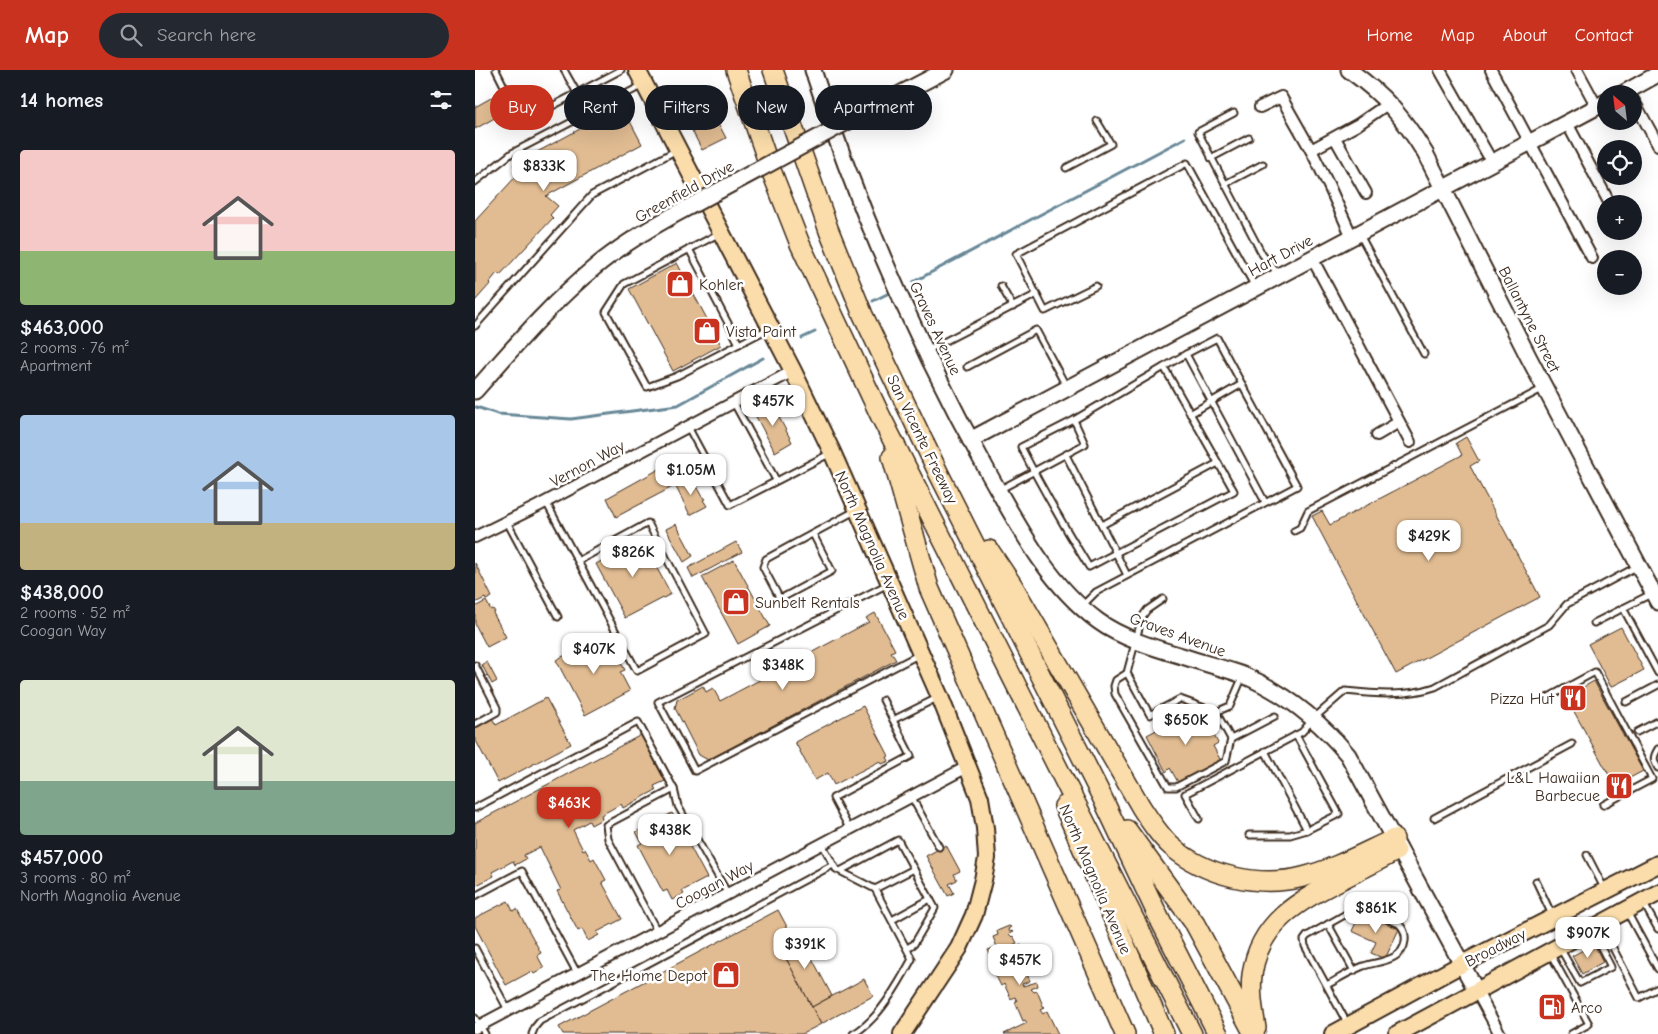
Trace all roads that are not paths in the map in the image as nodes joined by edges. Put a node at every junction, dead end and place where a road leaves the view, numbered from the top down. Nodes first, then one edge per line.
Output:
1 (496, 70) edge
2 (565, 70) edge
3 (621, 70) edge
4 (736, 70) edge
5 (773, 70) edge
6 (947, 70) edge
7 (1349, 70) edge
8 (1440, 70) edge
9 (1491, 70) edge
10 (1577, 70) edge
11 (817, 71) edge
12 (642, 74) edge
13 (1658, 74) edge
14 (573, 85) edge
15 (592, 85) edge
16 (1642, 85) edge
17 (1597, 97) edge
18 (564, 100) edge
19 (1389, 103) junction
20 (1261, 107) dead end
21 (1597, 107) edge
22 (1234, 113) dead end
23 (1643, 120) edge
24 (1097, 121) dead end
25 (1567, 123) junction
26 (1249, 138) dead end
27 (1335, 138) junction
28 (1530, 142) junction
29 (1658, 145) edge
30 (679, 149) junction
31 (1311, 150) junction
32 (1211, 158) junction
33 (1493, 162) junction
34 (1263, 164) dead end
35 (1066, 168) dead end
36 (475, 182) edge
37 (1225, 184) junction
38 (1444, 188) junction
39 (1365, 194) dead end
40 (1605, 195) edge
41 (721, 232) junction
42 (1356, 235) junction
43 (689, 249) junction
44 (1312, 258) junction
45 (1592, 258) dead end
46 (1279, 276) junction
47 (1001, 286) dead end
48 (1096, 286) dead end
49 (1256, 288) junction
50 (1037, 294) junction
51 (1013, 307) junction
52 (475, 326) edge
53 (769, 328) junction
54 (739, 344) junction
55 (926, 351) junction
56 (1186, 354) junction
57 (1424, 354) dead end
58 (967, 367) dead end
59 (1164, 367) junction
60 (793, 371) junction
61 (1242, 384) junction
62 (477, 386) edge
63 (1545, 387) junction
64 (1067, 389) junction
65 (734, 402) junction
66 (1212, 402) junction
67 (1190, 414) junction
68 (880, 415) junction
69 (1074, 420) junction
70 (1399, 422) junction
71 (688, 427) junction
72 (1377, 434) dead end
73 (970, 440) junction
74 (1410, 442) dead end
75 (832, 452) junction
76 (1066, 455) junction
77 (1218, 463) junction
78 (1034, 471) junction
79 (938, 472) junction
80 (776, 480) junction
81 (998, 490) junction
82 (546, 501) junction
83 (1265, 502) junction
84 (858, 510) junction
85 (507, 522) junction
86 (1102, 525) junction
87 (1294, 532) dead end
88 (813, 534) junction
89 (475, 537) edge
90 (1116, 553) junction
91 (578, 561) junction
92 (1639, 566) junction
93 (1127, 575) junction
94 (890, 583) junction
95 (1656, 597) edge
96 (1163, 600) dead end
97 (1081, 608) junction
98 (1623, 608) junction
99 (981, 615) junction
100 (558, 616) dead end
101 (1595, 623) dead end
102 (1135, 640) junction
103 (921, 653) junction
104 (475, 665) edge
105 (1127, 673) junction
106 (1658, 673) edge
107 (1243, 676) junction
108 (1658, 685) edge
109 (940, 697) junction
110 (1547, 698) dead end
111 (883, 700) dead end
112 (1626, 702) dead end
113 (1216, 712) junction
114 (1275, 716) dead end
115 (1314, 718) junction
116 (893, 720) junction
117 (1658, 721) edge
118 (475, 724) edge
119 (1637, 732) dead end
120 (1296, 735) junction
121 (1231, 739) junction
122 (1572, 744) dead end
123 (1658, 749) edge
124 (1265, 751) junction
125 (967, 767) junction
126 (1658, 768) edge
127 (674, 789) junction
128 (1101, 795) junction
129 (911, 796) junction
130 (1603, 805) dead end
131 (475, 808) edge
132 (1199, 818) dead end
133 (1434, 818) dead end
134 (849, 828) junction
135 (1307, 830) junction
136 (1249, 835) dead end
137 (822, 843) junction
138 (1397, 844) junction
139 (939, 847) dead end
140 (1587, 855) dead end
141 (1658, 864) edge
142 (833, 865) junction
143 (914, 869) junction
144 (842, 870) junction
145 (1537, 881) dead end
146 (875, 889) junction
147 (1606, 891) junction
148 (1658, 893) edge
149 (727, 894) junction
150 (475, 896) edge
151 (930, 899) junction
152 (1643, 902) junction
153 (1626, 910) junction
154 (1554, 917) junction
155 (892, 920) junction
156 (1328, 924) junction
157 (1596, 927) junction
158 (1657, 927) edge
159 (657, 931) junction
160 (475, 948) edge
161 (907, 948) junction
162 (1554, 949) junction
163 (1462, 964) junction
164 (1658, 969) edge
165 (1354, 971) junction
166 (577, 974) junction
167 (1327, 985) junction
168 (1658, 988) edge
169 (1476, 990) junction
170 (508, 1011) junction
171 (1349, 1026) junction
172 (479, 1027) edge
173 (532, 1034) edge
174 (853, 1034) edge
175 (903, 1034) edge
176 (1125, 1034) edge
177 (1164, 1034) edge
178 (1192, 1034) edge
179 (1218, 1034) edge
180 (1256, 1034) edge
181 (1333, 1034) edge
182 (1397, 1034) edge
183 (1500, 1034) edge
184 (1571, 1034) edge

1 - 18 lane
2 - 14 lane
3 - 15 lane
4 - 68 highway, San Vicente Freeway
5 - 79 highway, San Vicente Freeway
6 - 62 main road, Greenfield Drive, bridge
7 - 19 main road, Ballantyne Street
8 - 33 street
9 - 28 street
10 - 17 street
11 - 55 main road, Graves Avenue
12 - 30 main road, North Magnolia Avenue
12 - 36 lane
13 - 16 main road
19 - 27 street
19 - 38 main road, Ballantyne Street
20 - 31 street
21 - 25 main road, Hart Drive
22 - 32 lane
23 - 29 street
24 - 35 lane
25 - 28 main road, Hart Drive
25 - 40 street
26 - 32 lane
27 - 31 street
27 - 39 street
28 - 33 main road, Hart Drive
28 - 45 street
30 - 41 main road, North Magnolia Avenue
30 - 52 lane
31 - 42 street
32 - 37 lane
33 - 38 main road, Hart Drive
34 - 37 lane
37 - 46 lane
38 - 42 main road, Hart Drive
38 - 63 main road, Ballantyne Street
41 - 43 lane
41 - 53 main road, North Magnolia Avenue
42 - 44 main road, Hart Drive
42 - 57 lane
43 - 54 lane
43 - 54 lane
44 - 46 main road, Hart Drive
44 - 70 street
46 - 49 main road, Hart Drive
47 - 51 lane
48 - 50 lane
49 - 50 lane
49 - 64 main road, Hart Drive
50 - 51 lane
51 - 55 lane
53 - 54 lane
53 - 60 main road, North Magnolia Avenue
55 - 73 main road, Graves Avenue
56 - 59 lane
56 - 61 lane
56 - 66 lane
58 - 64 lane
59 - 67 lane
59 - 69 lane
60 - 65 street, Vernon Way
60 - 75 main road, North Magnolia Avenue
61 - 66 lane
61 - 83 lane
63 - 87 lane
63 - 92 main road, Ballantyne Street
64 - 73 main road, Hart Drive
65 - 71 street, Vernon Way
65 - 80 lane
66 - 67 lane
66 - 83 lane
67 - 77 lane
68 - 99 highway, San Vicente Freeway
68 - 176 highway
69 - 76 lane
69 - 78 lane
70 - 72 street
70 - 74 street
71 - 80 lane
71 - 82 street, Vernon Way
73 - 81 main road, Graves Avenue
75 - 80 lane
75 - 84 main road, North Magnolia Avenue
76 - 78 lane
76 - 86 lane
77 - 86 lane
77 - 90 lane
78 - 81 lane
78 - 90 lane
79 - 128 highway, San Vicente Freeway
79 - 138 highway
81 - 97 main road, Graves Avenue
82 - 85 street, Vernon Way
82 - 91 lane
83 - 93 lane
84 - 88 lane
84 - 94 main road, North Magnolia Avenue
85 - 89 street, Vernon Way
85 - 100 lane
86 - 90 lane
88 - 88 lane
90 - 93 lane
91 - 91 lane
92 - 95 main road, Ballantyne Street
92 - 115 lane
93 - 97 lane
94 - 103 main road, North Magnolia Avenue
94 - 103 lane
95 - 98 lane
96 - 102 lane
97 - 102 main road, Graves Avenue
98 - 101 lane
98 - 106 lane
99 - 177 highway, North Magnolia Avenue
99 - 178 highway
102 - 105 lane
102 - 107 main road, Graves Avenue
103 - 109 main road, North Magnolia Avenue
104 - 118 lane
105 - 113 lane
105 - 121 lane
107 - 113 lane
107 - 115 main road, Graves Avenue
108 - 112 lane
109 - 116 lane
109 - 125 main road, North Magnolia Avenue
110 - 130 lane
111 - 116 lane
113 - 121 lane
114 - 121 lane
115 - 120 lane
115 - 138 main road, Graves Avenue
116 - 134 lane
117 - 119 lane
120 - 124 lane
120 - 135 lane
122 - 133 lane
123 - 126 lane
124 - 132 lane
124 - 135 lane
125 - 129 street, Coogan Way
125 - 175 main road, North Magnolia Avenue
127 - 131 lane
127 - 149 lane
127 - 159 lane
128 - 179 highway
128 - 180 highway
129 - 134 street, Coogan Way
129 - 139 lane
134 - 137 street, Coogan Way
135 - 136 lane
137 - 142 lane
137 - 149 street, Coogan Way
138 - 163 main road, Graves Avenue
138 - 180 highway
140 - 147 lane
141 - 147 main road, Broadway
142 - 144 lane
142 - 173 lane
143 - 144 lane
143 - 146 lane
143 - 151 lane
144 - 146 lane
145 - 154 lane
146 - 155 lane
147 - 154 main road, Broadway
148 - 152 main road, Broadway
149 - 159 street, Coogan Way
150 - 166 lane
151 - 155 lane
151 - 161 lane
152 - 153 main road, Broadway
152 - 158 lane
153 - 157 main road, Broadway
153 - 164 lane
154 - 163 main road, Broadway
155 - 161 lane
156 - 165 lane
156 - 165 lane
156 - 167 lane
157 - 162 main road, Broadway
157 - 162 lane
157 - 168 lane
159 - 166 street, Coogan Way
160 - 170 lane
161 - 174 lane
162 - 169 main road, Broadway
162 - 184 lane
163 - 169 main road, Graves Avenue
163 - 171 main road, Broadway
165 - 167 lane
166 - 170 street, Coogan Way
167 - 171 lane
169 - 182 main road, Broadway
169 - 183 street, Graves Avenue
170 - 172 street, Coogan Way
171 - 181 main road, Broadway

